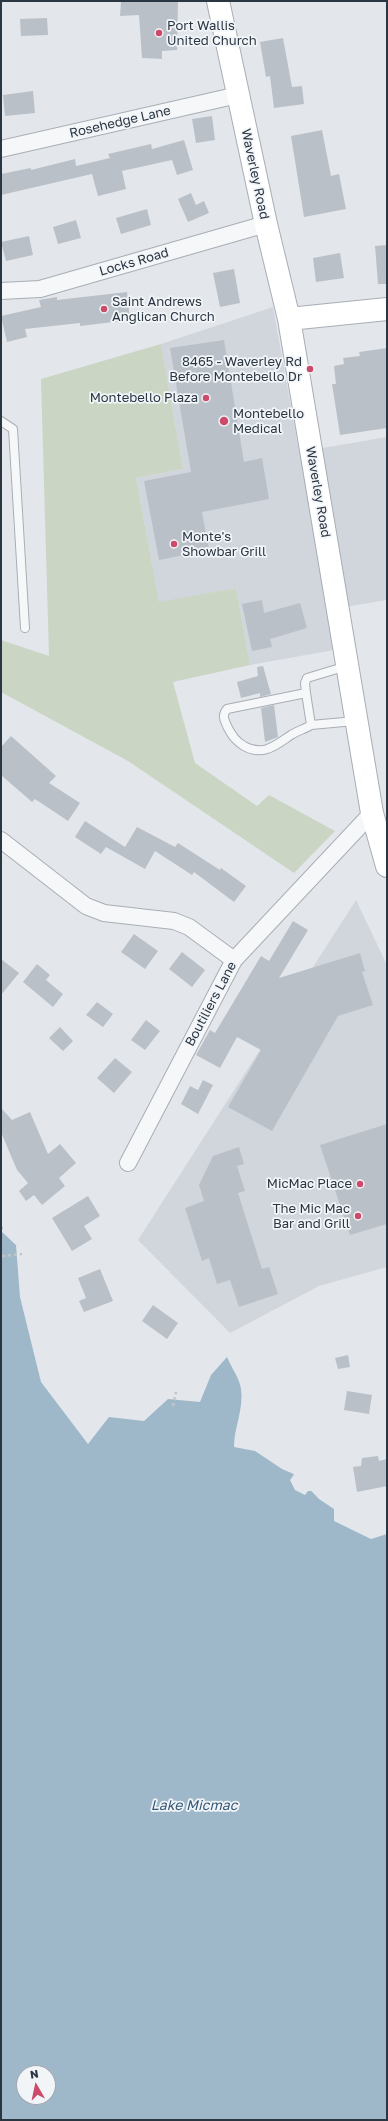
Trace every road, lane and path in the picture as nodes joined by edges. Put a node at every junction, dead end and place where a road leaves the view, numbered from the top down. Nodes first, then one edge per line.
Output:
1 (218, 1) edge
2 (238, 95) junction
3 (1, 149) edge
4 (266, 224) junction
5 (1, 291) edge
6 (387, 309) edge
7 (289, 319) junction
8 (1, 421) edge
9 (25, 628) dead end
10 (348, 666) junction
11 (306, 693) junction
12 (357, 721) junction
13 (311, 726) junction
14 (372, 813) junction
15 (1, 840) edge
16 (383, 843) edge
17 (387, 866) edge
18 (234, 960) junction
19 (128, 1163) dead end
20 (22, 1254) dead end
21 (2, 1256) dead end
22 (176, 1392) dead end
23 (173, 1406) dead end

1 - 2 main road, Waverley Road
2 - 3 street, Rosehedge Lane
2 - 4 main road, Waverley Road
4 - 5 street, Locks Road
4 - 7 main road, Waverley Road
6 - 7 main road
7 - 10 main road, Waverley Road
8 - 9 lane
10 - 11 lane
10 - 12 main road, Waverley Road
11 - 13 lane
11 - 13 lane
12 - 13 lane
12 - 14 main road, Waverley Road
14 - 16 main road, Waverley Road
14 - 18 street, Boutiliers Lane
15 - 18 street
16 - 17 main road, Waverley Road
18 - 19 street, Boutiliers Lane
20 - 21 path
22 - 23 path

